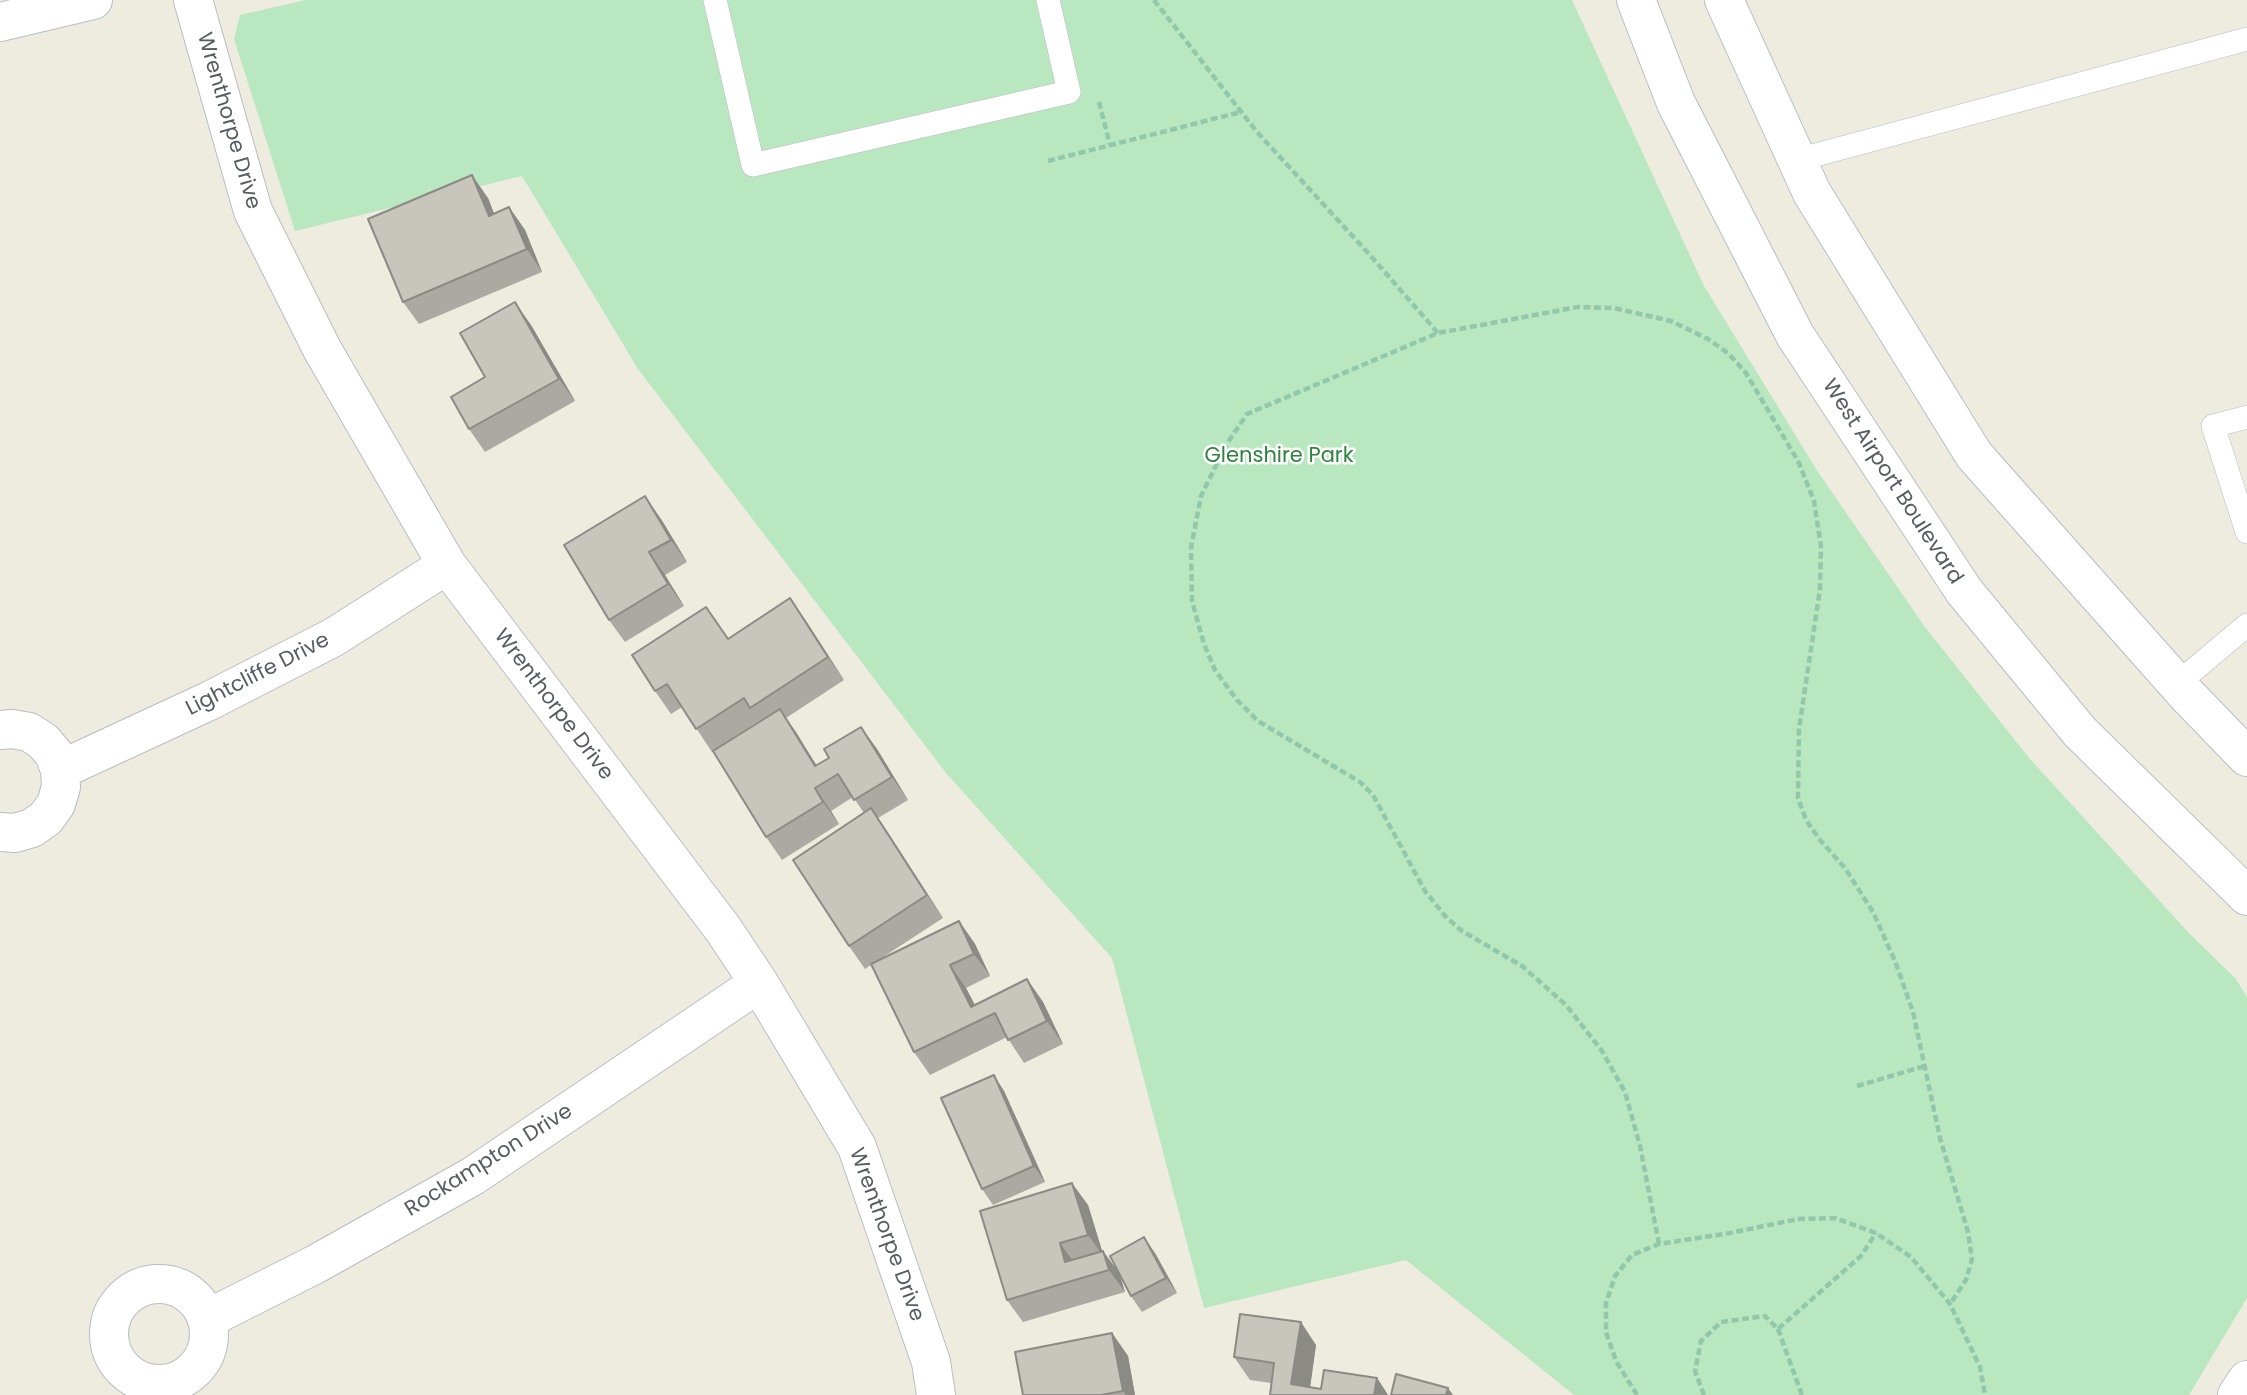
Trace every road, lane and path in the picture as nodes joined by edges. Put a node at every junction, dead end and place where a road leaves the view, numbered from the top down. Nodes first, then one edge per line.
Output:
1 (93, 0) edge
2 (193, 0) edge
3 (715, 0) edge
4 (1048, 0) edge
5 (1154, 0) edge
6 (1636, 0) edge
7 (1724, 0) edge
8 (0, 22) edge
9 (2247, 39) edge
10 (1242, 112) junction
11 (1048, 160) dead end
12 (1797, 160) junction
13 (1438, 333) junction
14 (2247, 417) edge
15 (2247, 533) edge
16 (447, 565) junction
17 (2247, 625) edge
18 (2177, 684) junction
19 (0, 730) edge
20 (2247, 757) edge
21 (60, 770) junction
22 (0, 832) edge
23 (2247, 896) edge
24 (759, 983) junction
25 (1925, 1066) junction
26 (1857, 1086) dead end
27 (1876, 1233) junction
28 (1660, 1244) junction
29 (1950, 1304) junction
30 (207, 1319) dead end
31 (1778, 1329) junction
32 (2247, 1380) edge
33 (936, 1395) edge
34 (1637, 1395) edge
35 (1704, 1395) edge
36 (1802, 1395) edge
37 (1985, 1395) edge
38 (2237, 1395) edge

1 - 8 street
2 - 16 street, Wrenthorpe Drive
3 - 4 lane
5 - 10 path
6 - 23 street, West Airport Boulevard
7 - 12 street
9 - 12 lane
10 - 11 path
10 - 13 path
12 - 18 street
13 - 25 path
13 - 28 path
14 - 15 lane
16 - 21 street, Lightcliffe Drive
16 - 24 street, Wrenthorpe Drive
17 - 18 lane
18 - 20 street
19 - 21 street
21 - 22 street
24 - 30 street, Rockampton Drive
24 - 33 street, Wrenthorpe Drive
25 - 26 path
25 - 29 path
27 - 28 path
27 - 29 path
27 - 31 path
28 - 34 path
29 - 37 path
31 - 35 path
31 - 36 path
32 - 38 street

